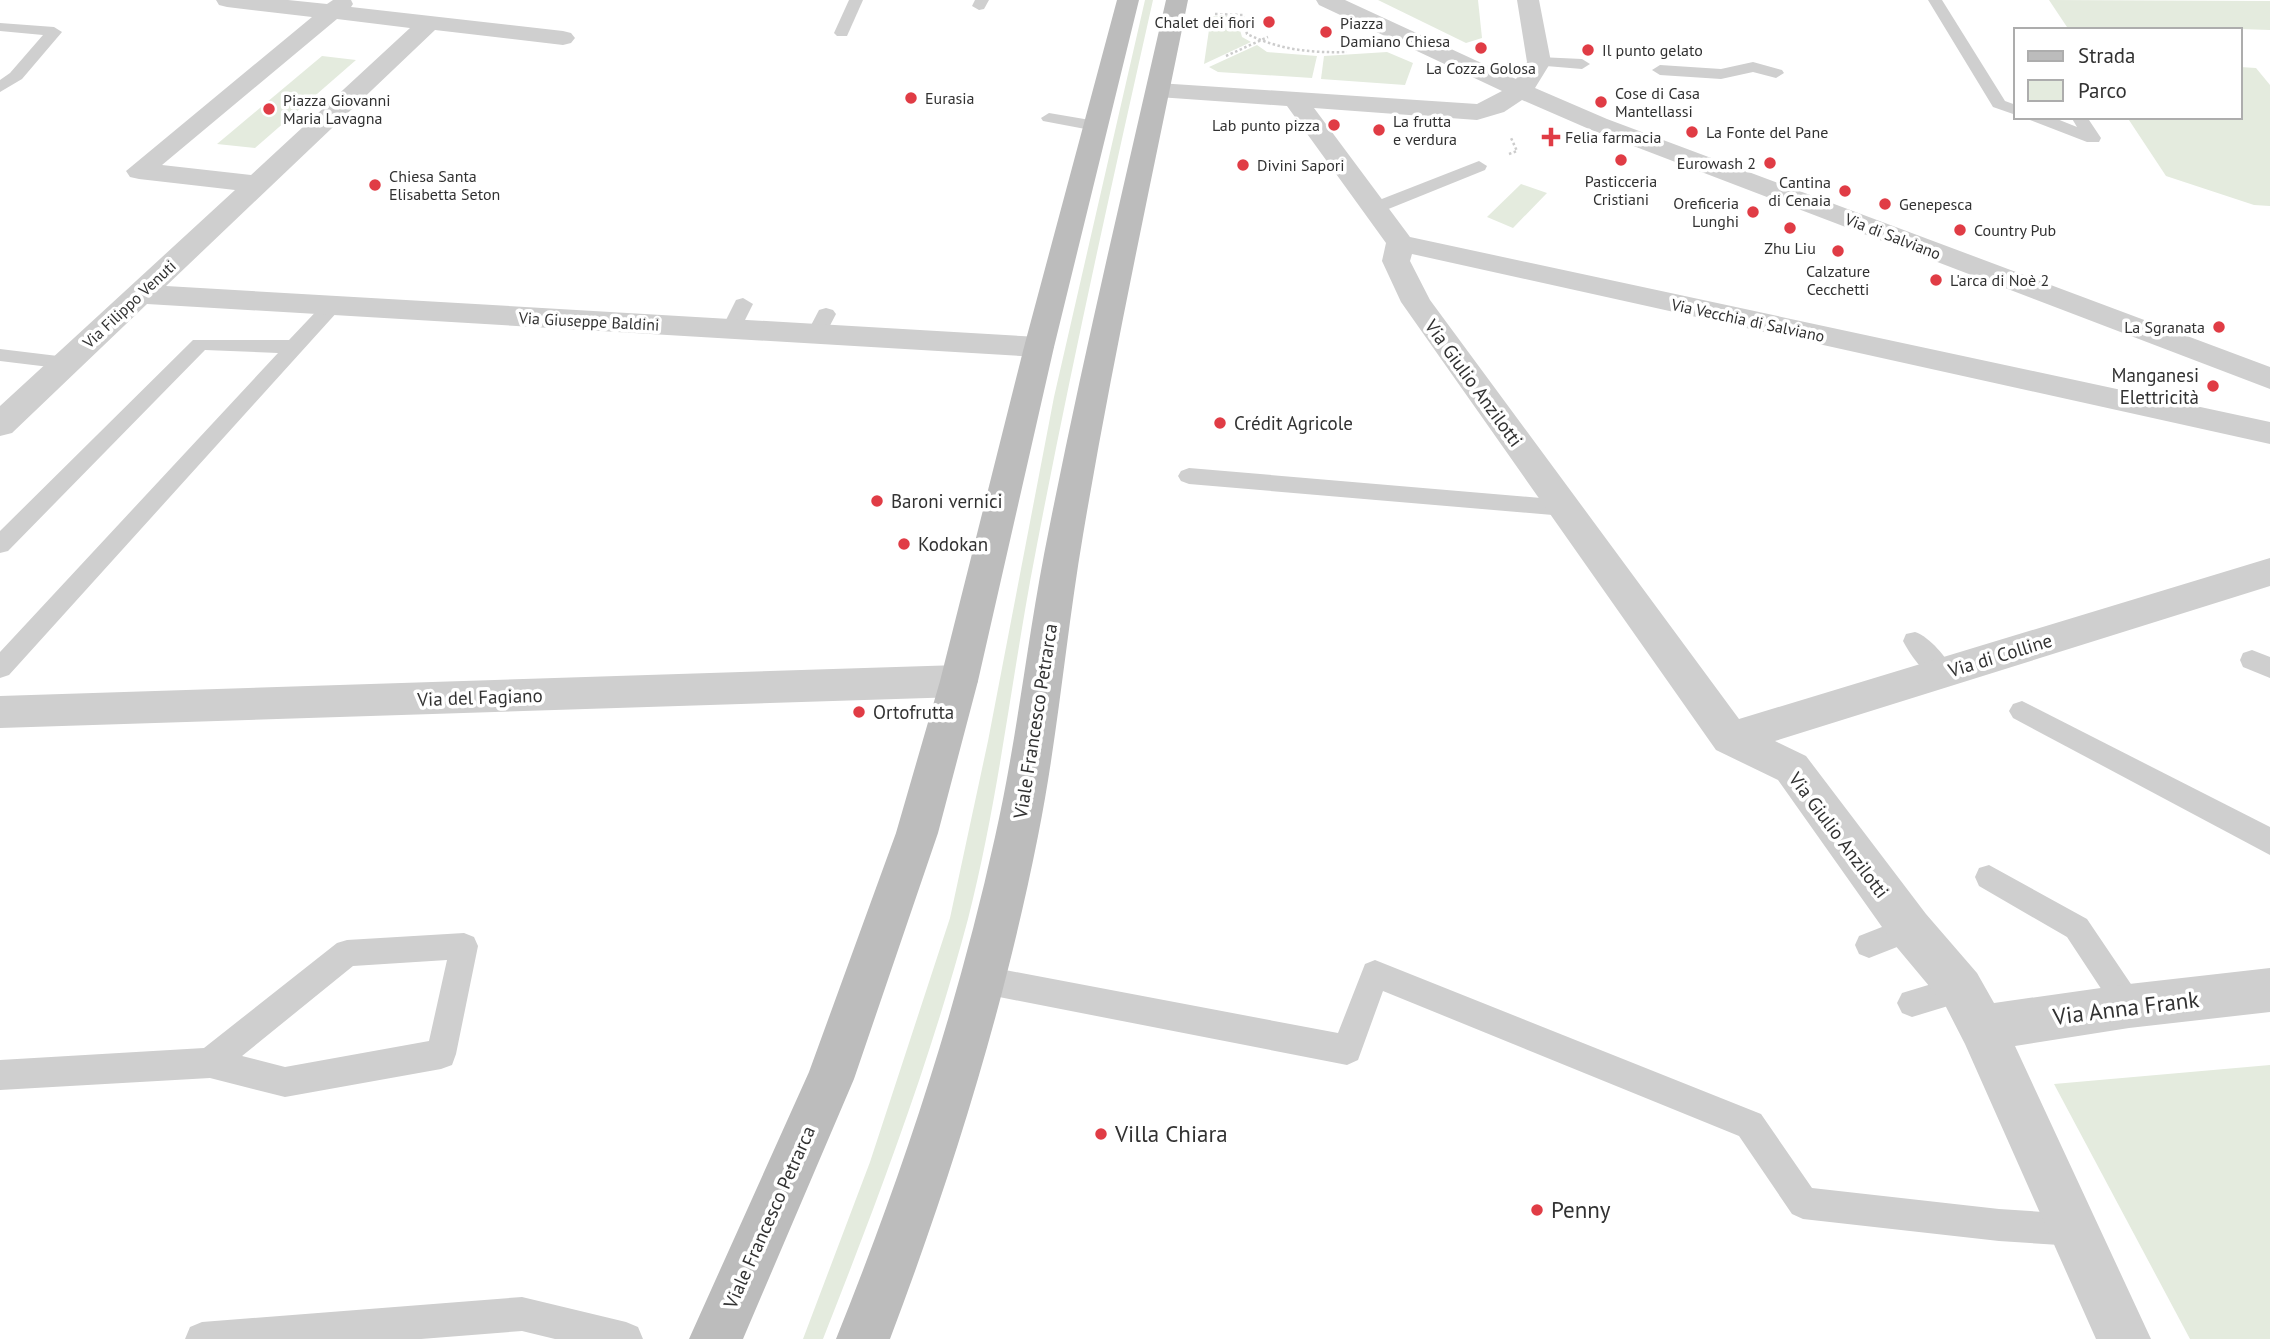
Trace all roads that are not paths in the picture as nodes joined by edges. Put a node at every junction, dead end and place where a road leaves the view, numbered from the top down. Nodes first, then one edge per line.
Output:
1 (227, 0) edge
2 (856, 0) edge
3 (1128, 0) edge
4 (1177, 0) edge
5 (1327, 0) edge
6 (1528, 0) edge
7 (1936, 0) edge
8 (339, 6) edge
9 (429, 23) junction
10 (0, 27) edge
11 (842, 33) dead end
12 (563, 38) dead end
13 (1539, 62) junction
14 (1582, 64) dead end
15 (1660, 70) dead end
16 (1776, 73) dead end
17 (0, 88) edge
18 (1158, 90) junction
19 (1518, 90) junction
20 (1991, 91) junction
21 (2014, 93) edge
22 (1295, 100) junction
23 (2014, 109) edge
24 (1049, 118) dead end
25 (2041, 119) edge
26 (2080, 119) edge
27 (1096, 126) junction
28 (1479, 166) dead end
29 (258, 184) junction
30 (1375, 208) junction
31 (1400, 243) junction
32 (139, 294) junction
33 (332, 306) junction
34 (295, 346) junction
35 (1039, 347) junction
36 (0, 355) edge
37 (66, 363) junction
38 (2270, 379) edge
39 (0, 425) edge
40 (2270, 433) edge
41 (1189, 476) dead end
42 (1564, 508) junction
43 (0, 545) edge
44 (2270, 572) edge
45 (1915, 641) dead end
46 (4, 659) edge
47 (1942, 672) junction
48 (959, 681) junction
49 (2022, 711) dead end
50 (0, 712) edge
51 (1730, 738) junction
52 (2270, 842) edge
53 (1989, 877) dead end
54 (1910, 929) junction
55 (1868, 945) dead end
56 (984, 980) junction
57 (2270, 990) edge
58 (1912, 1003) dead end
59 (2129, 1006) junction
60 (1972, 1009) junction
61 (210, 1063) junction
62 (0, 1075) edge
63 (2076, 1230) junction
64 (202, 1339) edge
65 (626, 1339) edge
66 (716, 1339) edge
67 (863, 1339) edge
68 (2124, 1339) edge

1 - 8 street
2 - 11 lane
3 - 27 main road
4 - 18 main road
5 - 19 street
6 - 13 street
7 - 20 lane
8 - 9 street
8 - 29 street
9 - 12 street
9 - 29 street
10 - 17 lane
13 - 14 lane
13 - 19 street
15 - 16 lane
18 - 22 street
18 - 56 main road, Viale Francesco Petrarca
19 - 22 street
19 - 38 street, Via di Salviano
20 - 21 lane
20 - 23 lane
22 - 30 street
24 - 27 lane
25 - 26 lane
27 - 35 main road, Viale Francesco Petrarca
28 - 30 lane
29 - 32 street, Via Filippo Venuti
30 - 31 street
31 - 40 street, Via Vecchia di Salviano
31 - 42 street, Via Giulio Anzilotti
32 - 33 street, Via Giuseppe Baldini
32 - 37 street, Via Filippo Venuti
33 - 34 lane
33 - 35 street, Via Giuseppe Baldini
34 - 43 lane
34 - 46 lane
35 - 48 main road, Viale Francesco Petrarca
36 - 37 lane
37 - 39 street, Via Filippo Venuti
41 - 42 lane
42 - 51 street, Via Giulio Anzilotti
44 - 47 street, Via di Colline
45 - 47 lane
47 - 51 street, Via di Colline
48 - 50 street, Via del Fagiano
48 - 66 main road, Viale Francesco Petrarca
49 - 52 lane
51 - 54 street, Via Giulio Anzilotti
53 - 59 lane
54 - 55 lane
54 - 60 street, Via Giulio Anzilotti
56 - 63 lane
56 - 67 main road, Viale Francesco Petrarca
57 - 59 street, Via Anna Frank
58 - 60 lane
59 - 60 street, Via Anna Frank
60 - 63 street, Via Giulio Anzilotti
61 - 61 lane
61 - 62 lane
63 - 68 street, Via Giulio Anzilotti
64 - 65 lane

